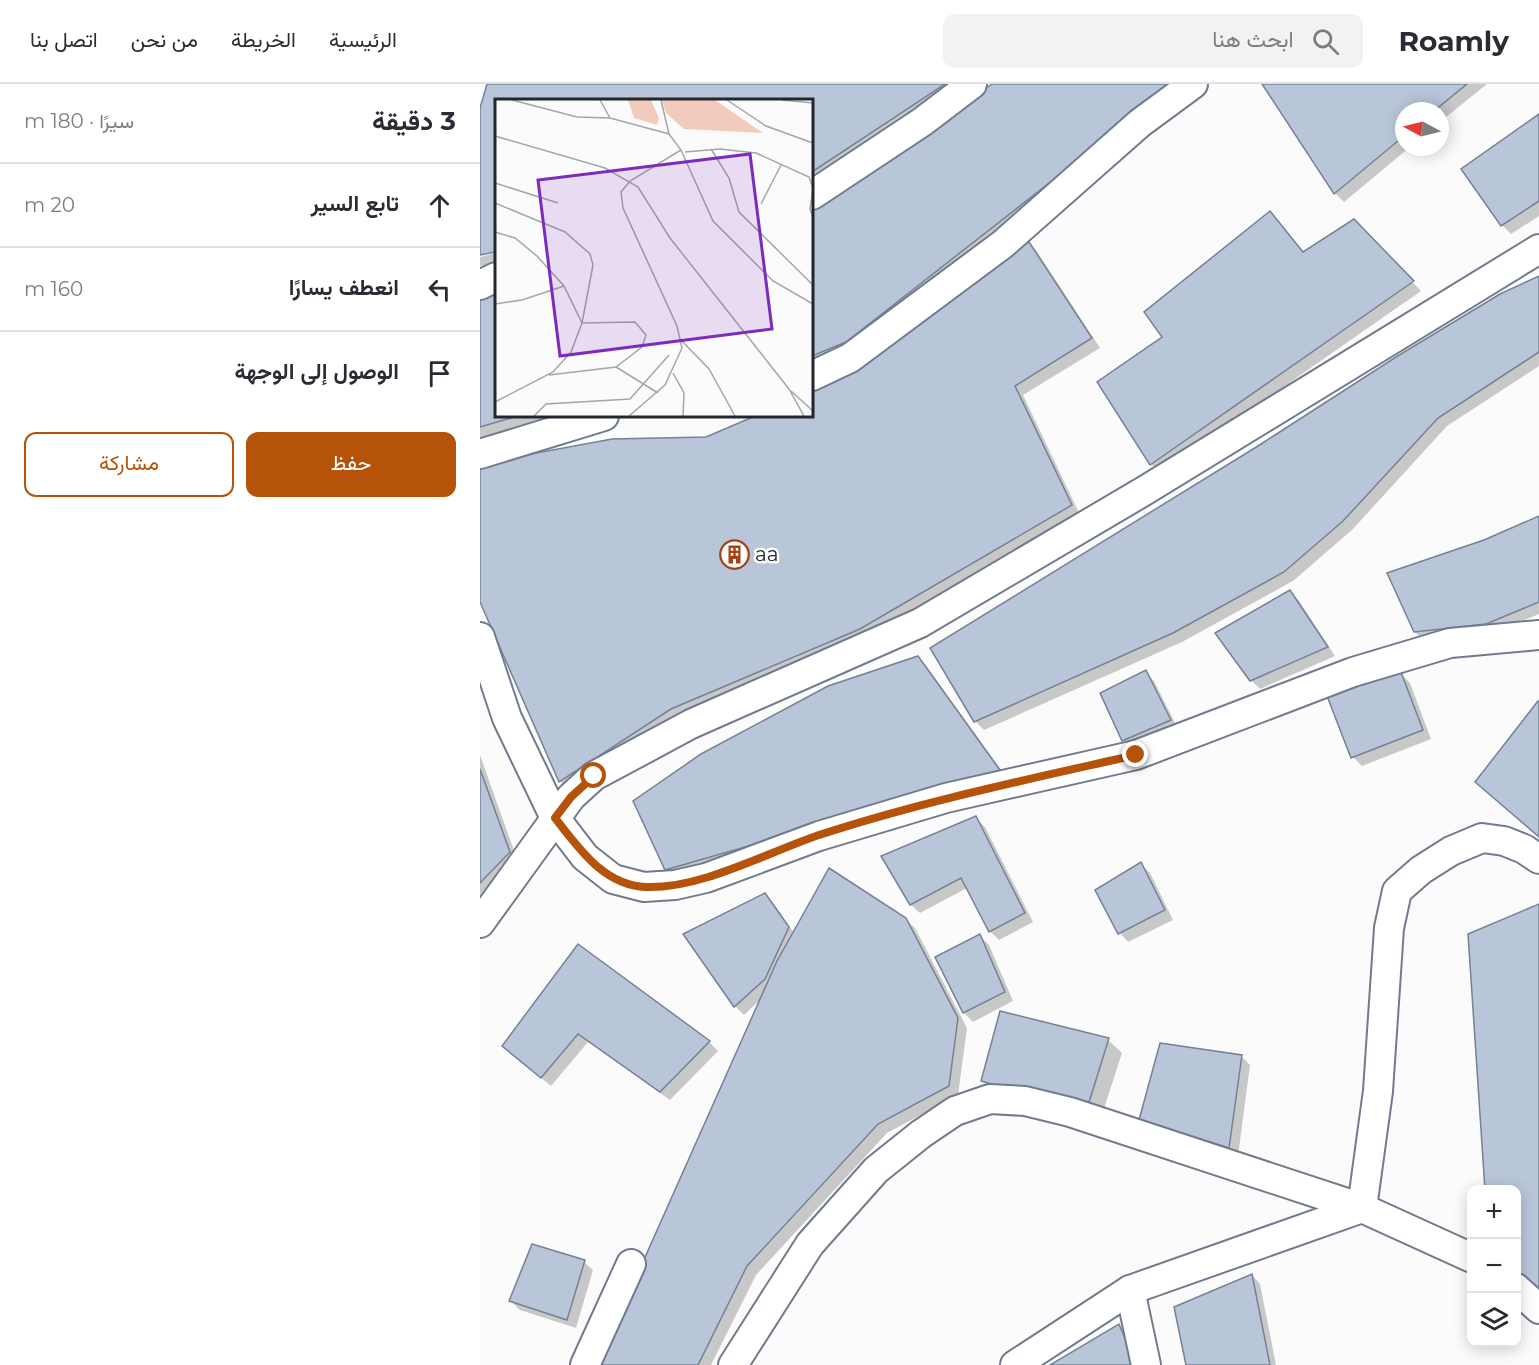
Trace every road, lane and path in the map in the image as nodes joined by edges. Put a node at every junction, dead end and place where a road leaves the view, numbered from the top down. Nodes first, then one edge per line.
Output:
1 (972, 84) edge
2 (1193, 84) edge
3 (813, 194) edge
4 (1539, 249) edge
5 (495, 278) edge
6 (480, 285) edge
7 (813, 376) edge
8 (601, 417) edge
9 (480, 454) edge
10 (1536, 631) edge
11 (480, 637) edge
12 (555, 818) junction
13 (1539, 859) edge
14 (480, 923) edge
15 (1362, 1209) junction
16 (1467, 1256) edge
17 (631, 1264) dead end
18 (1130, 1290) junction
19 (1521, 1291) edge
20 (1539, 1309) edge
21 (585, 1365) edge
22 (733, 1365) edge
23 (1015, 1365) edge
24 (1146, 1365) edge

1 - 3 street
2 - 7 street
4 - 12 street
5 - 6 street
8 - 9 street
10 - 12 street
11 - 12 street
12 - 14 street
13 - 15 street
15 - 16 street
15 - 18 street
15 - 22 street
17 - 21 street
18 - 23 street
18 - 24 street
19 - 20 street

